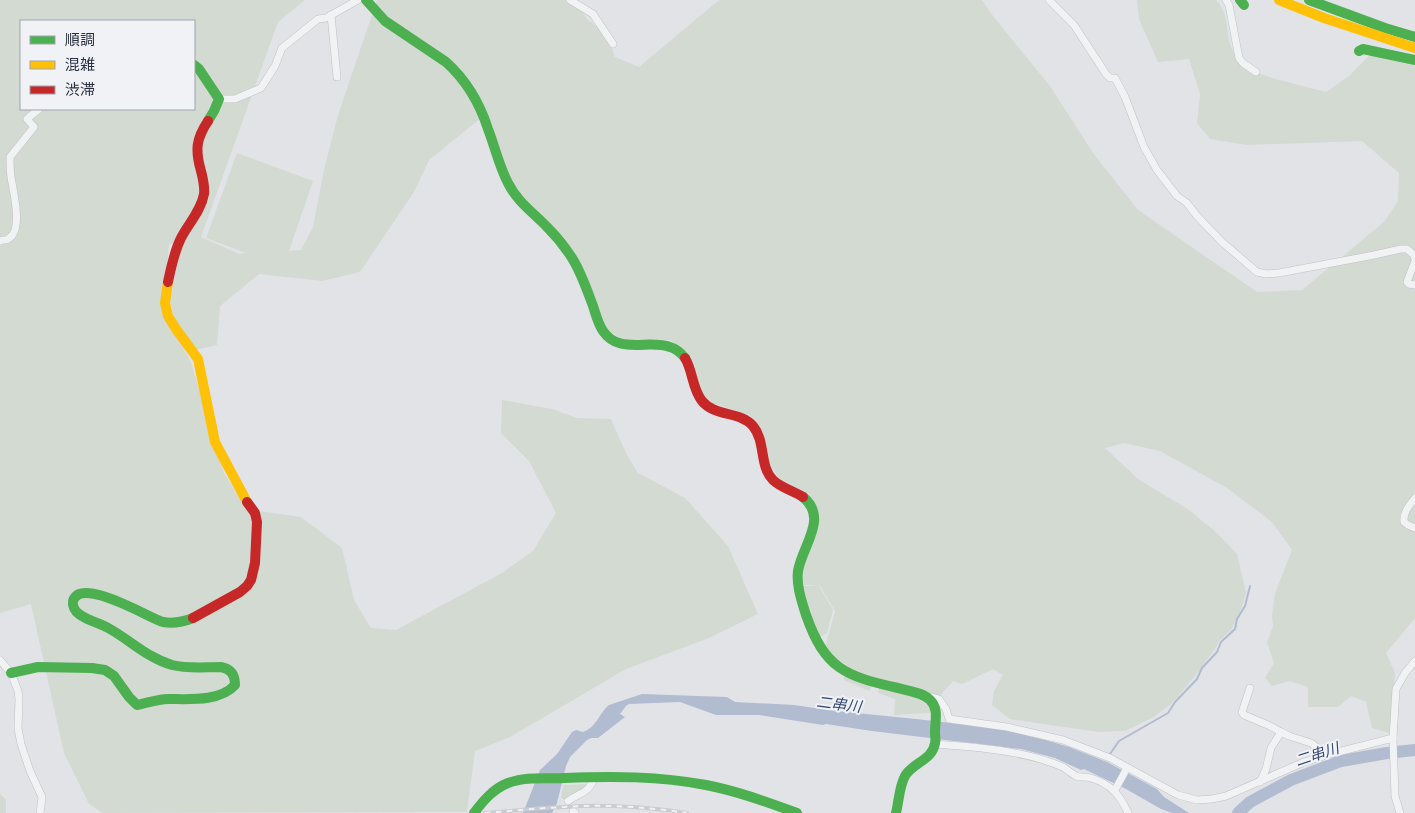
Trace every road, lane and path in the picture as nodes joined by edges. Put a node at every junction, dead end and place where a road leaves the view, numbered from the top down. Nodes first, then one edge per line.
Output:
1 (358, 0) edge
2 (366, 0) edge
3 (570, 0) edge
4 (1048, 0) edge
5 (1226, 0) edge
6 (1279, 0) edge
7 (1309, 0) edge
8 (331, 15) junction
9 (1415, 37) edge
10 (613, 44) dead end
11 (1415, 48) edge
12 (1359, 51) dead end
13 (1415, 60) edge
14 (195, 66) edge
15 (1256, 72) dead end
16 (337, 77) dead end
17 (219, 99) junction
18 (38, 110) edge
19 (0, 240) edge
20 (1415, 260) edge
21 (1415, 285) edge
22 (1415, 498) edge
23 (1415, 528) edge
24 (0, 660) edge
25 (1415, 661) edge
26 (11, 673) junction
27 (1250, 688) dead end
28 (928, 698) junction
29 (1281, 732) junction
30 (1393, 738) junction
31 (935, 743) junction
32 (1327, 755) junction
33 (1127, 768) junction
34 (595, 778) junction
35 (1260, 782) junction
36 (1115, 790) junction
37 (568, 801) dead end
38 (791, 812) edge
39 (40, 813) edge
40 (474, 813) edge
41 (896, 813) edge
42 (1128, 813) edge
43 (1400, 813) edge

1 - 8 street
2 - 28 main road
3 - 10 street
4 - 20 street
5 - 15 street
6 - 11 main road
7 - 9 main road
8 - 16 street
8 - 17 street
12 - 13 main road
14 - 17 main road
17 - 26 main road
18 - 19 street
20 - 21 street
22 - 23 street
24 - 26 street
25 - 30 street
26 - 39 street
27 - 29 street
28 - 31 main road
28 - 33 street
29 - 32 street
29 - 35 street
30 - 32 street
30 - 43 street
31 - 36 street
31 - 41 main road
32 - 35 street
33 - 35 street
33 - 36 street
34 - 37 street
34 - 38 main road
34 - 40 main road
36 - 42 street

